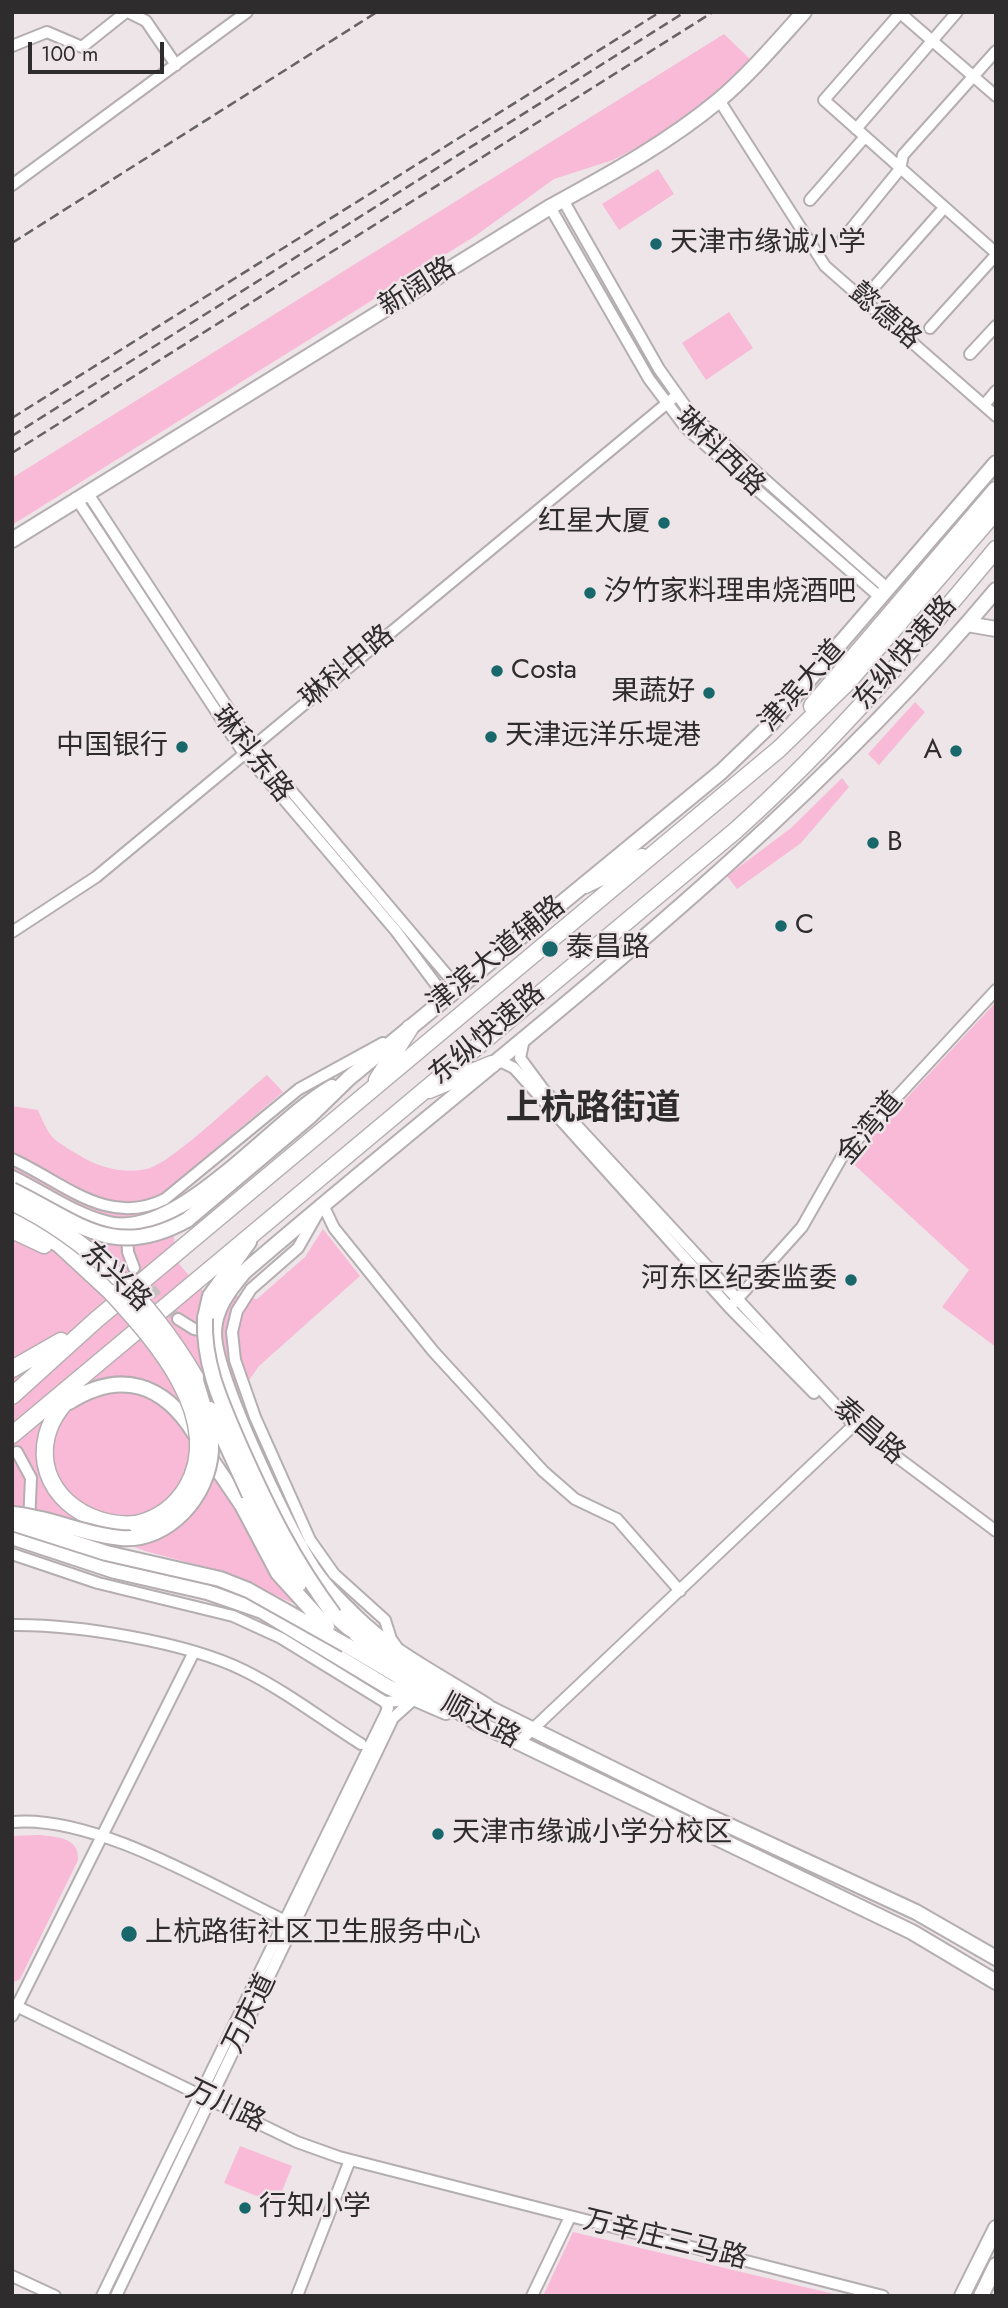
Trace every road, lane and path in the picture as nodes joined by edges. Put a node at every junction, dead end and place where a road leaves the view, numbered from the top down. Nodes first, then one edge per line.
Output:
1 (127, 12) edge
2 (247, 12) edge
3 (804, 12) edge
4 (957, 12) edge
5 (900, 13) edge
6 (932, 41) junction
7 (12, 46) edge
8 (996, 51) edge
9 (176, 65) junction
10 (973, 76) junction
11 (996, 96) edge
12 (719, 100) junction
13 (856, 129) junction
14 (864, 138) junction
15 (900, 169) junction
16 (12, 186) edge
17 (810, 200) dead end
18 (556, 204) junction
19 (944, 208) junction
20 (842, 239) dead end
21 (996, 254) edge
22 (876, 286) dead end
23 (996, 326) edge
24 (930, 328) dead end
25 (970, 354) dead end
26 (996, 391) edge
27 (671, 397) junction
28 (984, 405) junction
29 (996, 416) edge
30 (996, 463) edge
31 (996, 489) edge
32 (81, 495) junction
33 (996, 511) edge
34 (12, 540) edge
35 (996, 549) edge
36 (996, 590) edge
37 (884, 593) junction
38 (967, 624) junction
39 (996, 629) edge
40 (247, 748) junction
41 (779, 749) junction
42 (664, 847) junction
43 (585, 885) junction
44 (12, 926) edge
45 (12, 932) edge
46 (458, 988) junction
47 (996, 990) edge
48 (446, 998) junction
49 (410, 1028) junction
50 (528, 1032) junction
51 (492, 1064) junction
52 (349, 1077) junction
53 (368, 1094) junction
54 (414, 1097) junction
55 (12, 1158) edge
56 (12, 1178) edge
57 (12, 1190) edge
58 (12, 1202) edge
59 (323, 1205) junction
60 (12, 1216) edge
61 (262, 1224) junction
62 (127, 1227) junction
63 (12, 1230) edge
64 (134, 1268) tunnel mouth
65 (112, 1293) junction
66 (733, 1305) junction
67 (178, 1319) tunnel mouth
68 (96, 1320) junction
69 (214, 1333) junction
70 (113, 1348) junction
71 (12, 1369) edge
72 (195, 1377) junction
73 (12, 1396) edge
74 (59, 1409) junction
75 (852, 1427) junction
76 (12, 1434) edge
77 (17, 1452) dead end
78 (12, 1514) edge
79 (12, 1523) edge
80 (996, 1531) edge
81 (19, 1539) edge
82 (996, 1540) edge
83 (12, 1553) edge
84 (310, 1565) junction
85 (680, 1591) junction
86 (334, 1615) junction
87 (271, 1616) junction
88 (12, 1625) edge
89 (346, 1645) junction
90 (403, 1653) junction
91 (193, 1654) junction
92 (424, 1692) junction
93 (385, 1702) junction
94 (487, 1706) junction
95 (530, 1729) junction
96 (518, 1743) junction
97 (361, 1744) dead end
98 (12, 1822) edge
99 (101, 1834) junction
100 (290, 1923) junction
101 (996, 1958) edge
102 (996, 1982) edge
103 (14, 2009) edge
104 (205, 2098) junction
105 (350, 2160) junction
106 (447, 2186) joint
107 (570, 2217) junction
108 (996, 2228) edge
109 (996, 2265) edge
110 (12, 2276) edge
111 (55, 2296) edge
112 (102, 2296) edge
113 (116, 2296) edge
114 (297, 2296) edge
115 (532, 2296) edge
116 (883, 2296) edge
117 (962, 2296) edge
118 (981, 2296) edge

1 - 7 street
1 - 9 street
2 - 9 street
3 - 12 main road, 新阔路
4 - 6 street
5 - 6 street
5 - 13 street
6 - 10 street
6 - 13 street
8 - 10 street
9 - 16 street
10 - 11 street
10 - 15 street
12 - 18 main road, 新阔路
12 - 28 street, 懿德路
13 - 14 street
14 - 15 street
14 - 17 street
15 - 19 street
15 - 20 street
18 - 27 street, 琳科西路
18 - 32 main road, 新阔路
19 - 21 street
19 - 22 street
21 - 24 street
23 - 25 street
26 - 28 street
27 - 37 street, 琳科西路
27 - 40 street, 琳科中路
28 - 29 street, 懿德路
30 - 37 main road, 津滨大道
31 - 41 highway
32 - 34 main road, 新阔路
32 - 40 street, 琳科东路
33 - 41 highway, 东纵快速路
35 - 54 highway, 东纵快速路
36 - 38 main road
37 - 43 main road, 津滨大道
38 - 39 main road
38 - 50 main road
40 - 44 street, 琳科中路
40 - 45 street, 琳科中路
40 - 46 street, 琳科东路
40 - 48 street, 琳科东路
41 - 42 highway, 津滨大道
42 - 43 highway
42 - 53 highway, 津滨大道
43 - 46 main road, 津滨大道辅路
46 - 48 main road, 津滨大道辅路
47 - 66 street, 金湾道
48 - 49 main road, 津滨大道辅路
49 - 52 main road, 津滨大道辅路
49 - 53 highway
49 - 55 street
50 - 51 main road
50 - 66 street, 泰昌路
51 - 54 highway
51 - 59 main road
51 - 66 street, 泰昌路
52 - 57 main road, bridge
52 - 62 main road
53 - 68 highway
54 - 61 highway, 东纵快速路
56 - 62 main road
58 - 72 highway, 东兴路, bridge
59 - 69 main road
59 - 85 street
59 - 90 street
60 - 65 highway, 东兴路
61 - 70 highway, 东纵快速路
61 - 86 main road, bridge
62 - 64 street
63 - 65 highway
65 - 74 highway, 东兴路, bridge
66 - 75 street, 泰昌路
67 - 69 street
68 - 71 highway
68 - 73 highway
69 - 84 main road
70 - 74 highway
70 - 76 highway, 东纵快速路
72 - 78 main road, bridge
72 - 86 main road, 顺达路, bridge
74 - 89 main road, 顺达路, bridge
75 - 80 street, 泰昌路
75 - 82 street, 泰昌路
75 - 85 street
77 - 81 street
79 - 89 main road, bridge
81 - 87 main road
83 - 93 street
84 - 87 street
84 - 90 main road
85 - 95 street
86 - 92 main road, 顺达路
87 - 92 main road
88 - 91 street
89 - 92 main road, 顺达路
90 - 94 main road
91 - 97 street
91 - 99 street
92 - 93 street
92 - 94 main road, 顺达路
92 - 96 main road, 顺达路
92 - 100 street, 万庆道
93 - 100 street, 万庆道
94 - 95 main road, 顺达路
95 - 96 street
95 - 101 main road, 顺达路
96 - 102 main road, 顺达路
98 - 99 street
99 - 100 street
99 - 103 street
100 - 104 street, 万庆道
103 - 104 street, 万川路
104 - 105 street, 万川路
104 - 112 street, 万庆道
104 - 113 street, 万庆道
105 - 106 street, 万川路
105 - 114 street
106 - 107 street, 万辛庄三马路
107 - 115 street
107 - 116 street, 万辛庄三马路
108 - 117 main road
109 - 118 main road
110 - 111 street

